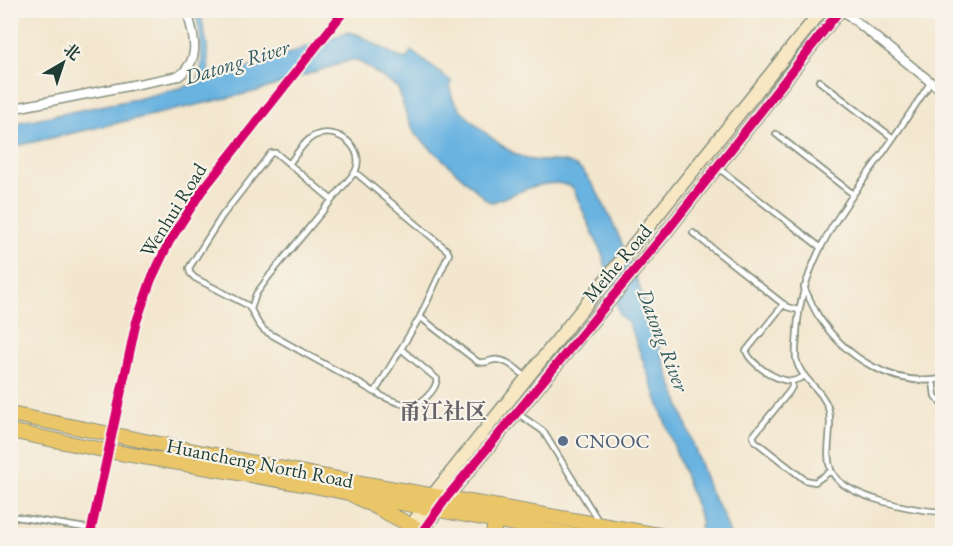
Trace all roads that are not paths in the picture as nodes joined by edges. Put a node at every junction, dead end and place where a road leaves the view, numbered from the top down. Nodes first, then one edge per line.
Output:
1 (187, 10) edge
2 (345, 10) edge
3 (822, 10) edge
4 (841, 10) edge
5 (819, 81) dead end
6 (931, 82) junction
7 (942, 91) edge
8 (10, 109) edge
9 (776, 134) dead end
10 (893, 138) junction
11 (289, 164) junction
12 (717, 167) junction
13 (355, 172) junction
14 (853, 194) junction
15 (331, 199) junction
16 (693, 233) dead end
17 (820, 247) junction
18 (804, 287) junction
19 (784, 304) junction
20 (251, 309) junction
21 (798, 310) junction
22 (420, 317) junction
23 (400, 349) junction
24 (805, 376) junction
25 (527, 378) junction
26 (942, 379) edge
27 (792, 381) junction
28 (933, 381) junction
29 (375, 392) junction
30 (942, 404) edge
31 (516, 413) junction
32 (10, 414) edge
33 (10, 431) edge
34 (112, 435) junction
35 (108, 451) junction
36 (831, 471) junction
37 (349, 493) junction
38 (440, 496) junction
39 (431, 508) junction
40 (942, 512) edge
41 (10, 516) edge
42 (502, 519) edge
43 (600, 524) junction
44 (91, 532) edge
45 (418, 533) edge
46 (492, 536) edge
47 (580, 536) edge
48 (665, 536) edge

1 - 8 street
2 - 34 street, Wenhui Road
3 - 25 street, Meihe Road
4 - 6 street
4 - 12 street, Meihe Road
5 - 10 lane
6 - 7 street
6 - 10 lane
9 - 14 lane
10 - 14 lane
11 - 13 lane
11 - 15 lane
11 - 20 lane
12 - 17 lane
12 - 31 street, Meihe Road
13 - 15 lane
13 - 22 lane
14 - 17 lane
15 - 20 lane
16 - 19 lane
17 - 18 lane
18 - 21 lane
18 - 28 lane
19 - 21 lane
19 - 27 lane
20 - 29 lane
21 - 24 lane
22 - 23 lane
22 - 25 lane
23 - 29 lane
23 - 29 lane
24 - 27 lane
24 - 36 lane
25 - 38 street, Meihe Road
26 - 28 lane
27 - 36 lane
28 - 30 lane
31 - 38 street, Meihe Road
31 - 43 lane
32 - 34 main road, Huancheng North Road
33 - 35 main road, Huancheng North Road
34 - 35 street, Wenhui Road
34 - 38 main road, Huancheng North Road
35 - 37 main road, Huancheng North Road
35 - 44 street, Wenhui Road
36 - 40 lane
37 - 39 main road, Huancheng North Road
37 - 45 main road, Huancheng North Road
38 - 39 street, Meihe Road
38 - 42 main road, Huancheng North Road
39 - 42 main road, Huancheng North Road
39 - 45 street, Meihe Road
41 - 44 lane
42 - 43 main road
42 - 46 main road
42 - 47 main road
43 - 48 main road

